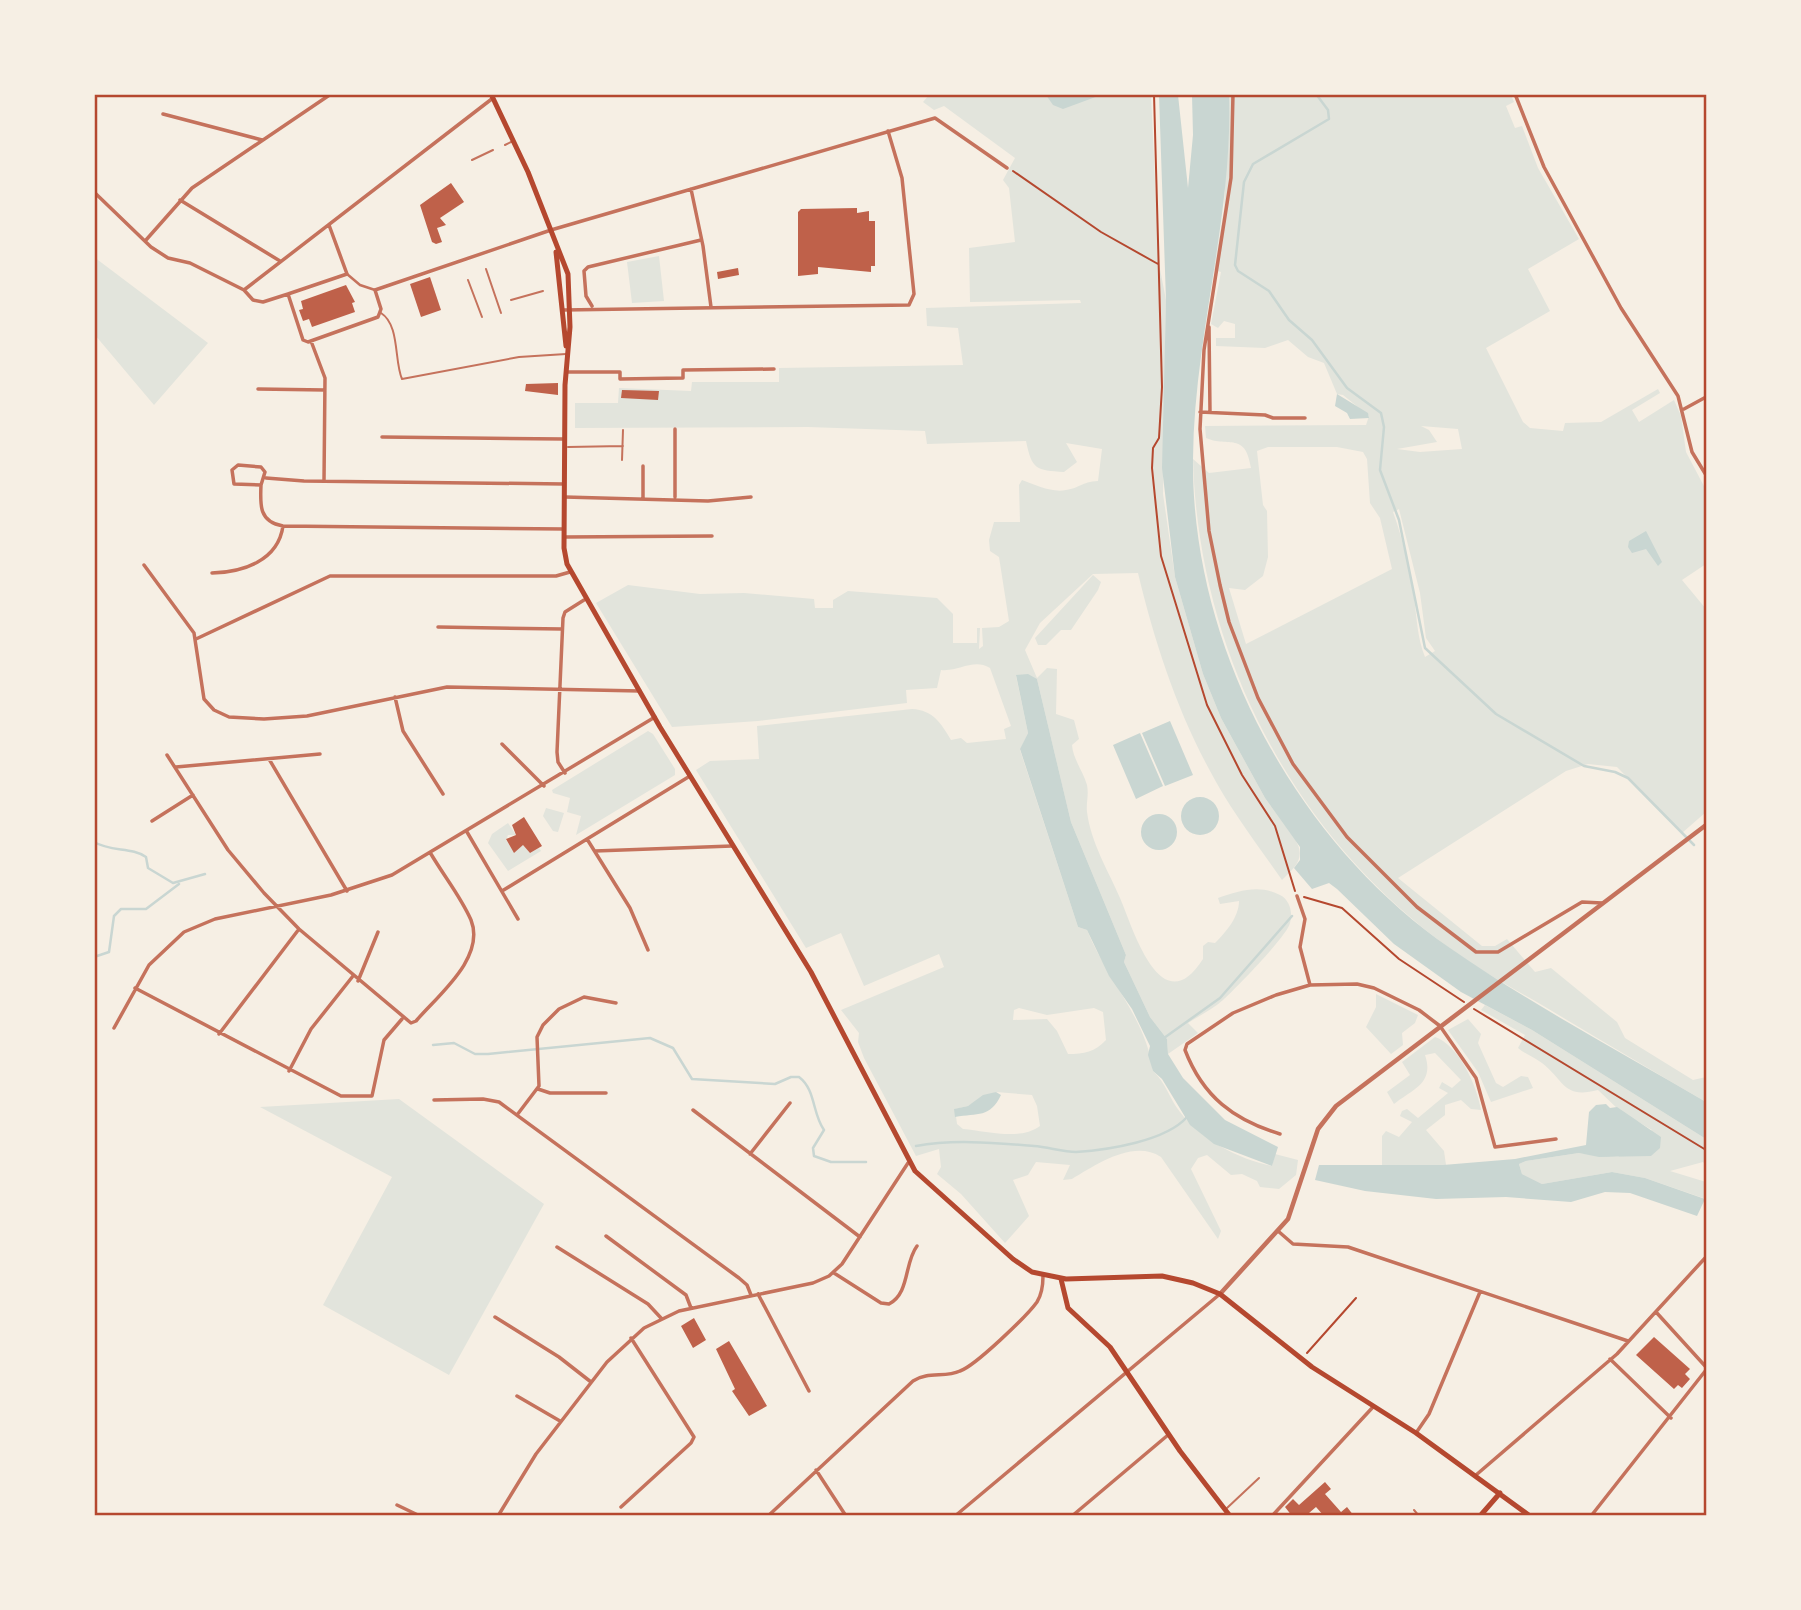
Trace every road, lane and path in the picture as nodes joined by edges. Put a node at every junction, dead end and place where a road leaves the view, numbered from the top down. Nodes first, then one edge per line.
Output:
1 (331, 94) edge
2 (1154, 94) edge
3 (1233, 94) edge
4 (1516, 94) edge
5 (492, 96) edge
6 (163, 114) dead end
7 (888, 131) junction
8 (514, 140) junction
9 (262, 141) junction
10 (505, 145) dead end
11 (493, 150) dead end
12 (472, 160) dead end
13 (1007, 168) joint
14 (691, 189) junction
15 (94, 192) edge
16 (180, 200) junction
17 (329, 225) junction
18 (551, 230) junction
19 (146, 240) junction
20 (701, 240) junction
21 (555, 242) junction
22 (281, 261) junction
23 (1159, 265) junction
24 (486, 269) dead end
25 (347, 274) junction
26 (468, 280) dead end
27 (569, 284) junction
28 (559, 287) junction
29 (244, 290) junction
30 (375, 290) junction
31 (542, 291) dead end
32 (288, 293) junction
33 (511, 300) dead end
34 (595, 307) junction
35 (711, 307) junction
36 (566, 309) junction
37 (381, 313) junction
38 (501, 313) dead end
39 (482, 317) dead end
40 (1208, 325) junction
41 (311, 341) junction
42 (567, 353) junction
43 (774, 369) dead end
44 (566, 372) junction
45 (258, 389) dead end
46 (325, 390) junction
47 (1706, 397) edge
48 (1683, 409) junction
49 (1200, 412) junction
50 (1210, 412) junction
51 (1306, 418) dead end
52 (676, 429) dead end
53 (623, 430) dead end
54 (382, 437) dead end
55 (564, 439) junction
56 (623, 446) junction
57 (564, 447) junction
58 (622, 460) dead end
59 (643, 466) dead end
60 (1706, 475) edge
61 (266, 478) junction
62 (324, 481) junction
63 (564, 484) junction
64 (261, 485) junction
65 (564, 497) junction
66 (751, 497) dead end
67 (643, 498) junction
68 (676, 498) junction
69 (282, 526) junction
70 (564, 529) junction
71 (712, 536) dead end
72 (564, 537) junction
73 (144, 565) dead end
74 (570, 572) junction
75 (212, 573) dead end
76 (584, 600) junction
77 (438, 627) dead end
78 (562, 629) junction
79 (196, 639) junction
80 (559, 689) junction
81 (640, 691) junction
82 (396, 697) junction
83 (655, 718) junction
84 (502, 744) dead end
85 (320, 754) dead end
86 (167, 755) dead end
87 (269, 759) junction
88 (175, 767) junction
89 (565, 773) junction
90 (691, 775) junction
91 (544, 786) junction
92 (443, 794) dead end
93 (193, 795) junction
94 (152, 821) dead end
95 (1706, 825) edge
96 (467, 832) junction
97 (587, 839) junction
98 (734, 846) junction
99 (595, 850) junction
100 (431, 854) junction
101 (347, 891) junction
102 (502, 891) junction
103 (1297, 896) junction
104 (1602, 903) junction
105 (276, 906) junction
106 (518, 919) dead end
107 (299, 929) junction
108 (378, 932) dead end
109 (648, 950) dead end
110 (353, 976) junction
111 (358, 981) junction
112 (1310, 985) junction
113 (135, 988) junction
114 (1464, 1002) dead end
115 (616, 1003) dead end
116 (1474, 1009) dead end
117 (402, 1019) junction
118 (1440, 1026) junction
119 (114, 1028) dead end
120 (219, 1034) junction
121 (289, 1071) junction
122 (538, 1088) junction
123 (606, 1093) dead end
124 (434, 1100) dead end
125 (790, 1103) dead end
126 (693, 1110) dead end
127 (517, 1115) junction
128 (1280, 1134) dead end
129 (1556, 1139) dead end
130 (1706, 1150) edge
131 (750, 1154) junction
132 (908, 1163) junction
133 (1279, 1231) junction
134 (606, 1236) dead end
135 (860, 1237) junction
136 (917, 1245) dead end
137 (556, 1247) dead end
138 (1706, 1257) edge
139 (834, 1273) junction
140 (1043, 1276) junction
141 (1061, 1279) junction
142 (1480, 1291) junction
143 (758, 1294) junction
144 (1220, 1294) junction
145 (751, 1295) junction
146 (1356, 1298) dead end
147 (691, 1309) junction
148 (1656, 1312) junction
149 (495, 1317) dead end
150 (661, 1318) junction
151 (631, 1338) junction
152 (1628, 1341) junction
153 (1302, 1359) junction
154 (1610, 1359) junction
155 (1706, 1369) edge
156 (1127, 1375) junction
157 (591, 1382) junction
158 (809, 1391) dead end
159 (517, 1395) dead end
160 (1374, 1405) junction
161 (1671, 1418) junction
162 (561, 1421) junction
163 (1416, 1433) junction
164 (1168, 1435) junction
165 (816, 1470) junction
166 (1476, 1475) junction
167 (1259, 1478) dead end
168 (1500, 1493) junction
169 (397, 1506) dead end
170 (621, 1507) dead end
171 (1225, 1510) junction
172 (1414, 1510) dead end
173 (420, 1516) edge
174 (498, 1516) edge
175 (768, 1516) edge
176 (846, 1516) edge
177 (955, 1516) edge
178 (1072, 1516) edge
179 (1230, 1516) edge
180 (1272, 1516) edge
181 (1419, 1516) edge
182 (1480, 1516) edge
183 (1530, 1516) edge
184 (1591, 1516) edge

1 - 9 street
2 - 23 path
3 - 40 street
4 - 48 street
5 - 8 main road
5 - 17 street
6 - 9 street
7 - 13 street
7 - 14 street
7 - 35 street
8 - 10 lane
8 - 18 main road
9 - 16 street
11 - 12 lane
13 - 23 path
14 - 18 street
14 - 20 street
15 - 19 street
16 - 19 street
16 - 22 street
17 - 22 street
17 - 25 street
18 - 21 main road
18 - 30 street
19 - 29 street
20 - 34 street
20 - 35 street
21 - 27 main road
21 - 28 main road
22 - 29 street
23 - 103 path
24 - 38 lane
25 - 30 street
25 - 32 street
26 - 39 lane
27 - 28 lane
27 - 36 main road
28 - 36 main road
29 - 32 street
30 - 37 street
31 - 33 lane
32 - 41 street
34 - 35 street
34 - 36 street
36 - 42 main road
37 - 41 street
37 - 42 lane
40 - 49 street
40 - 50 street
41 - 46 street
42 - 44 main road
43 - 44 street
44 - 55 main road
45 - 46 street
46 - 62 street
47 - 48 street
48 - 60 street
49 - 50 street
49 - 104 street
50 - 51 street
52 - 68 street
53 - 56 lane
54 - 55 street
55 - 57 main road
56 - 57 lane
56 - 58 lane
57 - 63 main road
59 - 67 street
61 - 62 street
61 - 64 street
61 - 64 street
62 - 63 street
63 - 65 main road
64 - 69 street
65 - 67 street
65 - 70 main road
66 - 68 street
67 - 68 street
69 - 70 street
69 - 75 street
70 - 72 main road
71 - 72 street
72 - 74 main road
73 - 79 street
74 - 76 main road
74 - 79 street
76 - 78 street
76 - 81 main road
77 - 78 street
78 - 80 street
79 - 82 street
80 - 81 street
80 - 82 street
80 - 89 street
81 - 83 main road
82 - 92 street
83 - 89 street
83 - 90 main road
84 - 91 street
85 - 87 street
86 - 88 street
87 - 88 street
87 - 101 street
88 - 93 street
89 - 91 street
90 - 97 street
90 - 98 main road
91 - 96 street
93 - 94 street
93 - 105 street
95 - 104 street
96 - 100 street
96 - 102 street
97 - 99 street
97 - 102 street
98 - 99 street
98 - 132 main road
99 - 109 street
100 - 101 street
100 - 117 street
101 - 105 street
102 - 106 street
103 - 112 street
103 - 114 path
104 - 118 street
105 - 107 street
105 - 113 street
107 - 110 street
107 - 120 street
108 - 111 street
110 - 111 street
110 - 121 street
111 - 117 street
112 - 118 street
112 - 128 street
113 - 119 street
113 - 120 street
115 - 122 street
116 - 130 path
117 - 121 street
118 - 129 street
118 - 133 street
120 - 121 street
122 - 123 street
122 - 127 street
124 - 127 street
125 - 131 street
126 - 131 street
127 - 145 street
131 - 135 street
132 - 135 street
132 - 140 main road
133 - 142 street
133 - 144 street
134 - 147 street
135 - 139 street
136 - 139 street
137 - 150 street
138 - 148 street
139 - 143 street
140 - 141 main road
140 - 165 street
141 - 144 main road
141 - 156 main road
142 - 152 street
142 - 163 street
143 - 145 street
143 - 158 street
144 - 153 main road
144 - 156 street
145 - 147 street
146 - 153 path
147 - 150 street
148 - 152 street
148 - 155 street
149 - 157 street
150 - 151 street
151 - 157 street
151 - 170 street
152 - 154 street
153 - 160 main road
154 - 161 street
154 - 166 street
155 - 161 street
156 - 164 main road
156 - 177 street
157 - 162 street
159 - 162 street
160 - 163 main road
160 - 180 street
161 - 184 street
162 - 174 street
163 - 166 main road
164 - 171 main road
164 - 178 street
165 - 175 street
165 - 176 street
166 - 168 main road
167 - 171 lane
168 - 182 main road
168 - 183 main road
169 - 173 street
171 - 179 main road
172 - 181 lane

